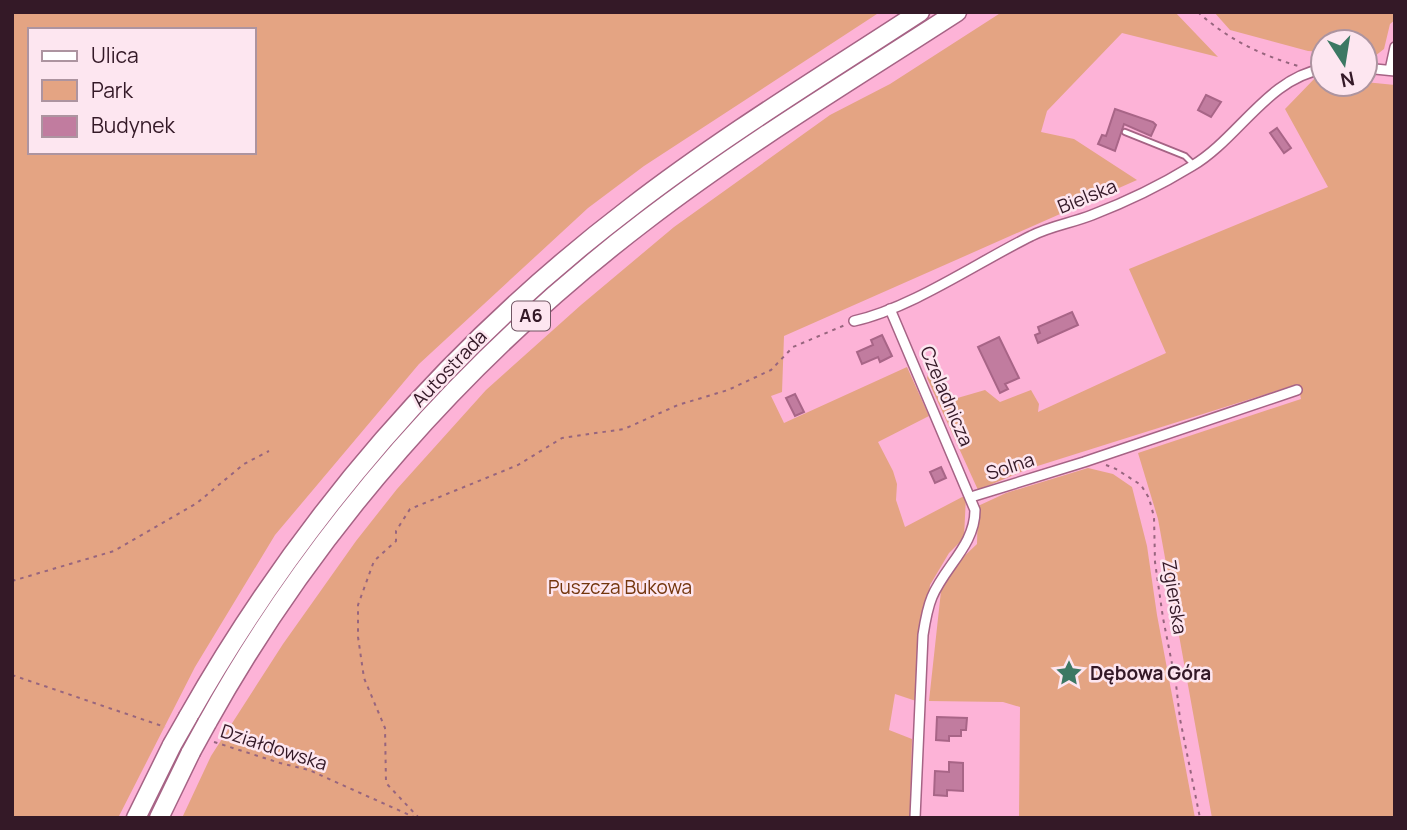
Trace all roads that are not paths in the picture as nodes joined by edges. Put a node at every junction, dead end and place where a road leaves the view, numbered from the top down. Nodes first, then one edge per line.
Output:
1 (920, 12) edge
2 (957, 12) edge
3 (1395, 47) edge
4 (1392, 70) edge
5 (1309, 73) edge
6 (1125, 132) dead end
7 (1194, 165) junction
8 (890, 309) junction
9 (854, 321) road end
10 (1297, 390) dead end
11 (971, 497) junction
12 (136, 818) edge
13 (159, 818) edge
14 (915, 818) edge

1 - 12 highway, Autostrada / A6, bridge
2 - 13 highway, Autostrada / A6, bridge
3 - 4 street
5 - 7 street, Bielska
6 - 7 lane
7 - 8 street, Bielska
8 - 9 street, Bielska
8 - 11 street, Czeladnicza
10 - 11 street, Solna
11 - 14 street, Solna

